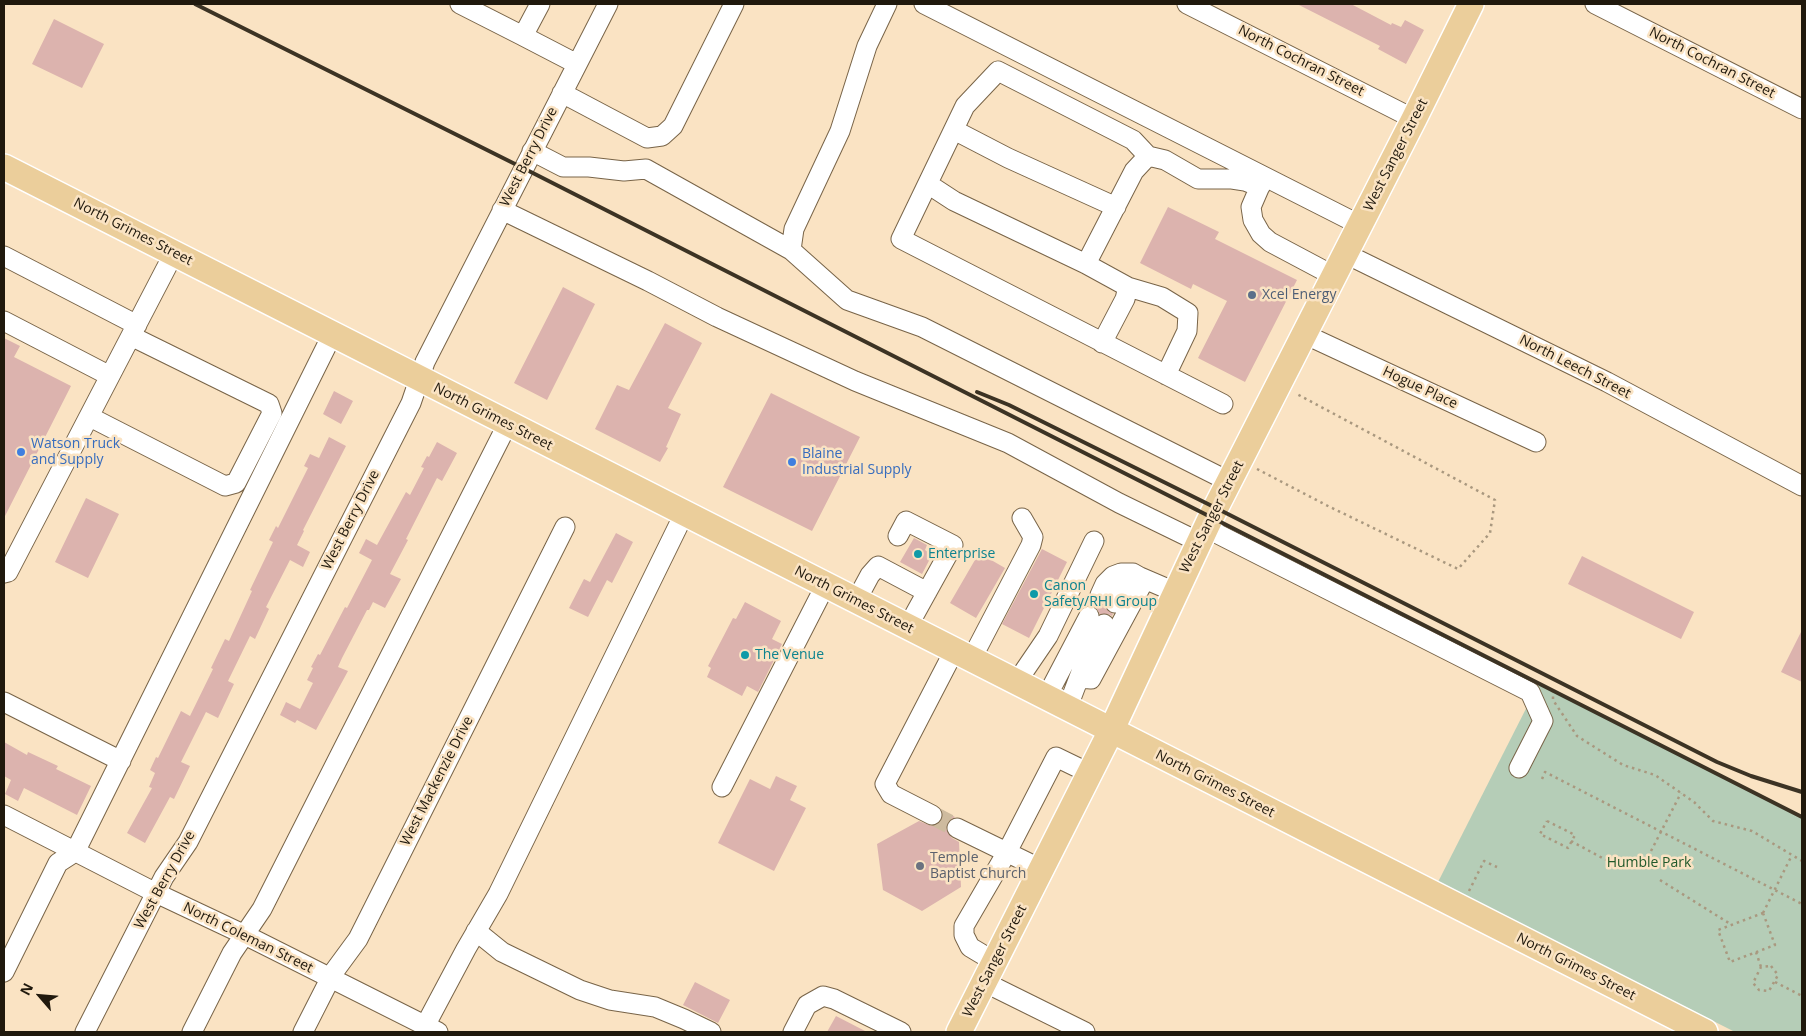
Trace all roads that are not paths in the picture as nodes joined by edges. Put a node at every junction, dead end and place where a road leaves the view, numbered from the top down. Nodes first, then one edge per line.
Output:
1 (460, 4) edge
2 (540, 4) edge
3 (608, 4) edge
4 (734, 4) edge
5 (887, 4) edge
6 (924, 4) edge
7 (1187, 4) edge
8 (1595, 4) edge
9 (1464, 6) edge
10 (484, 9) edge
11 (523, 36) junction
12 (577, 64) junction
13 (562, 93) junction
14 (1802, 109) edge
15 (1414, 119) junction
16 (954, 130) junction
17 (532, 151) junction
18 (1148, 156) junction
19 (4, 167) edge
20 (1262, 181) junction
21 (928, 184) junction
22 (1116, 207) junction
23 (502, 210) junction
24 (1360, 225) junction
25 (791, 250) junction
26 (174, 253) junction
27 (1346, 254) junction
28 (4, 256) edge
29 (1086, 264) junction
30 (1334, 276) junction
31 (1128, 287) junction
32 (4, 321) edge
33 (134, 330) junction
34 (1304, 334) junction
35 (332, 335) junction
36 (1102, 343) junction
37 (1166, 375) junction
38 (110, 376) junction
39 (419, 380) junction
40 (1223, 404) dead end
41 (90, 417) junction
42 (508, 424) junction
43 (1536, 442) dead end
44 (1235, 471) junction
45 (1801, 481) edge
46 (684, 514) junction
47 (1022, 518) dead end
48 (565, 527) dead end
49 (1202, 535) junction
50 (898, 536) dead end
51 (1094, 541) dead end
52 (4, 573) edge
53 (1143, 578) junction
54 (825, 586) junction
55 (927, 592) junction
56 (1175, 592) junction
57 (1108, 599) dead end
58 (856, 601) junction
59 (907, 628) junction
60 (963, 656) junction
61 (1079, 678) junction
62 (1016, 683) junction
63 (4, 702) edge
64 (1057, 704) junction
65 (1111, 731) junction
66 (121, 761) junction
67 (1519, 768) dead end
68 (1090, 773) junction
69 (722, 787) dead end
70 (4, 815) edge
71 (932, 815) tunnel mouth
72 (957, 828) tunnel mouth
73 (75, 852) junction
74 (1007, 852) junction
75 (1041, 869) junction
76 (156, 893) junction
77 (476, 931) junction
78 (245, 935) junction
79 (4, 972) edge
80 (990, 972) junction
81 (330, 978) junction
82 (423, 1028) edge
83 (85, 1032) edge
84 (192, 1032) edge
85 (303, 1032) edge
86 (711, 1032) edge
87 (793, 1032) edge
88 (900, 1032) edge
89 (959, 1032) edge
90 (1085, 1032) edge
91 (1705, 1032) edge

1 - 10 street
2 - 11 street
3 - 12 street, West Berry Drive
4 - 13 street
5 - 25 street
6 - 20 street
7 - 15 street, North Cochran Street
8 - 14 street, North Cochran Street
9 - 15 main road, West Sanger Street
10 - 11 street
11 - 12 street
12 - 13 street, West Berry Drive
13 - 17 street, West Berry Drive
15 - 24 main road, West Sanger Street
16 - 18 street
16 - 21 street
16 - 22 street
17 - 23 street, West Berry Drive
17 - 25 street
18 - 20 street
18 - 22 street
19 - 26 main road, North Grimes Street
20 - 24 street
20 - 30 street
21 - 29 street
21 - 36 street
22 - 29 street
23 - 39 street, West Berry Drive
23 - 49 street
24 - 27 main road, West Sanger Street
25 - 44 street
26 - 33 street
26 - 35 main road, North Grimes Street
27 - 30 main road, West Sanger Street
27 - 45 street, North Leech Street
28 - 33 street
29 - 31 street
30 - 34 main road, West Sanger Street
31 - 36 street
31 - 37 street
32 - 38 street
33 - 38 street
33 - 41 street
34 - 43 street, Hogue Place
34 - 44 main road, West Sanger Street
35 - 39 main road, North Grimes Street
35 - 66 street
36 - 37 street
37 - 40 street
38 - 41 street
39 - 42 main road, North Grimes Street
39 - 76 street, West Berry Drive
41 - 52 street
42 - 46 main road, North Grimes Street
42 - 78 street
44 - 49 main road, West Sanger Street
46 - 54 main road, North Grimes Street
46 - 77 street
47 - 60 street
48 - 81 street, West Mackenzie Drive
49 - 56 main road, West Sanger Street
49 - 67 street
50 - 55 street
51 - 62 street
53 - 56 street
53 - 57 street
53 - 61 street
54 - 58 main road, North Grimes Street
54 - 69 street
55 - 58 street
55 - 59 street
56 - 65 main road, West Sanger Street
58 - 59 main road, North Grimes Street
59 - 60 main road, North Grimes Street
60 - 62 main road, North Grimes Street
60 - 71 street
61 - 64 street
61 - 64 street
62 - 64 main road, North Grimes Street
63 - 66 street
64 - 65 main road, North Grimes Street
65 - 68 main road, West Sanger Street
65 - 91 main road, North Grimes Street
66 - 73 street
68 - 74 street
68 - 75 main road, West Sanger Street
70 - 73 street, North Coleman Street
72 - 74 street
73 - 76 street, North Coleman Street
73 - 79 street
74 - 75 street
74 - 80 street
75 - 80 main road, West Sanger Street
76 - 78 street, North Coleman Street
76 - 83 street, West Berry Drive
77 - 82 street
77 - 86 street
78 - 81 street, North Coleman Street
78 - 84 street
80 - 89 main road, West Sanger Street
80 - 90 street
81 - 82 street, North Coleman Street
81 - 85 street, West Mackenzie Drive
87 - 88 street

